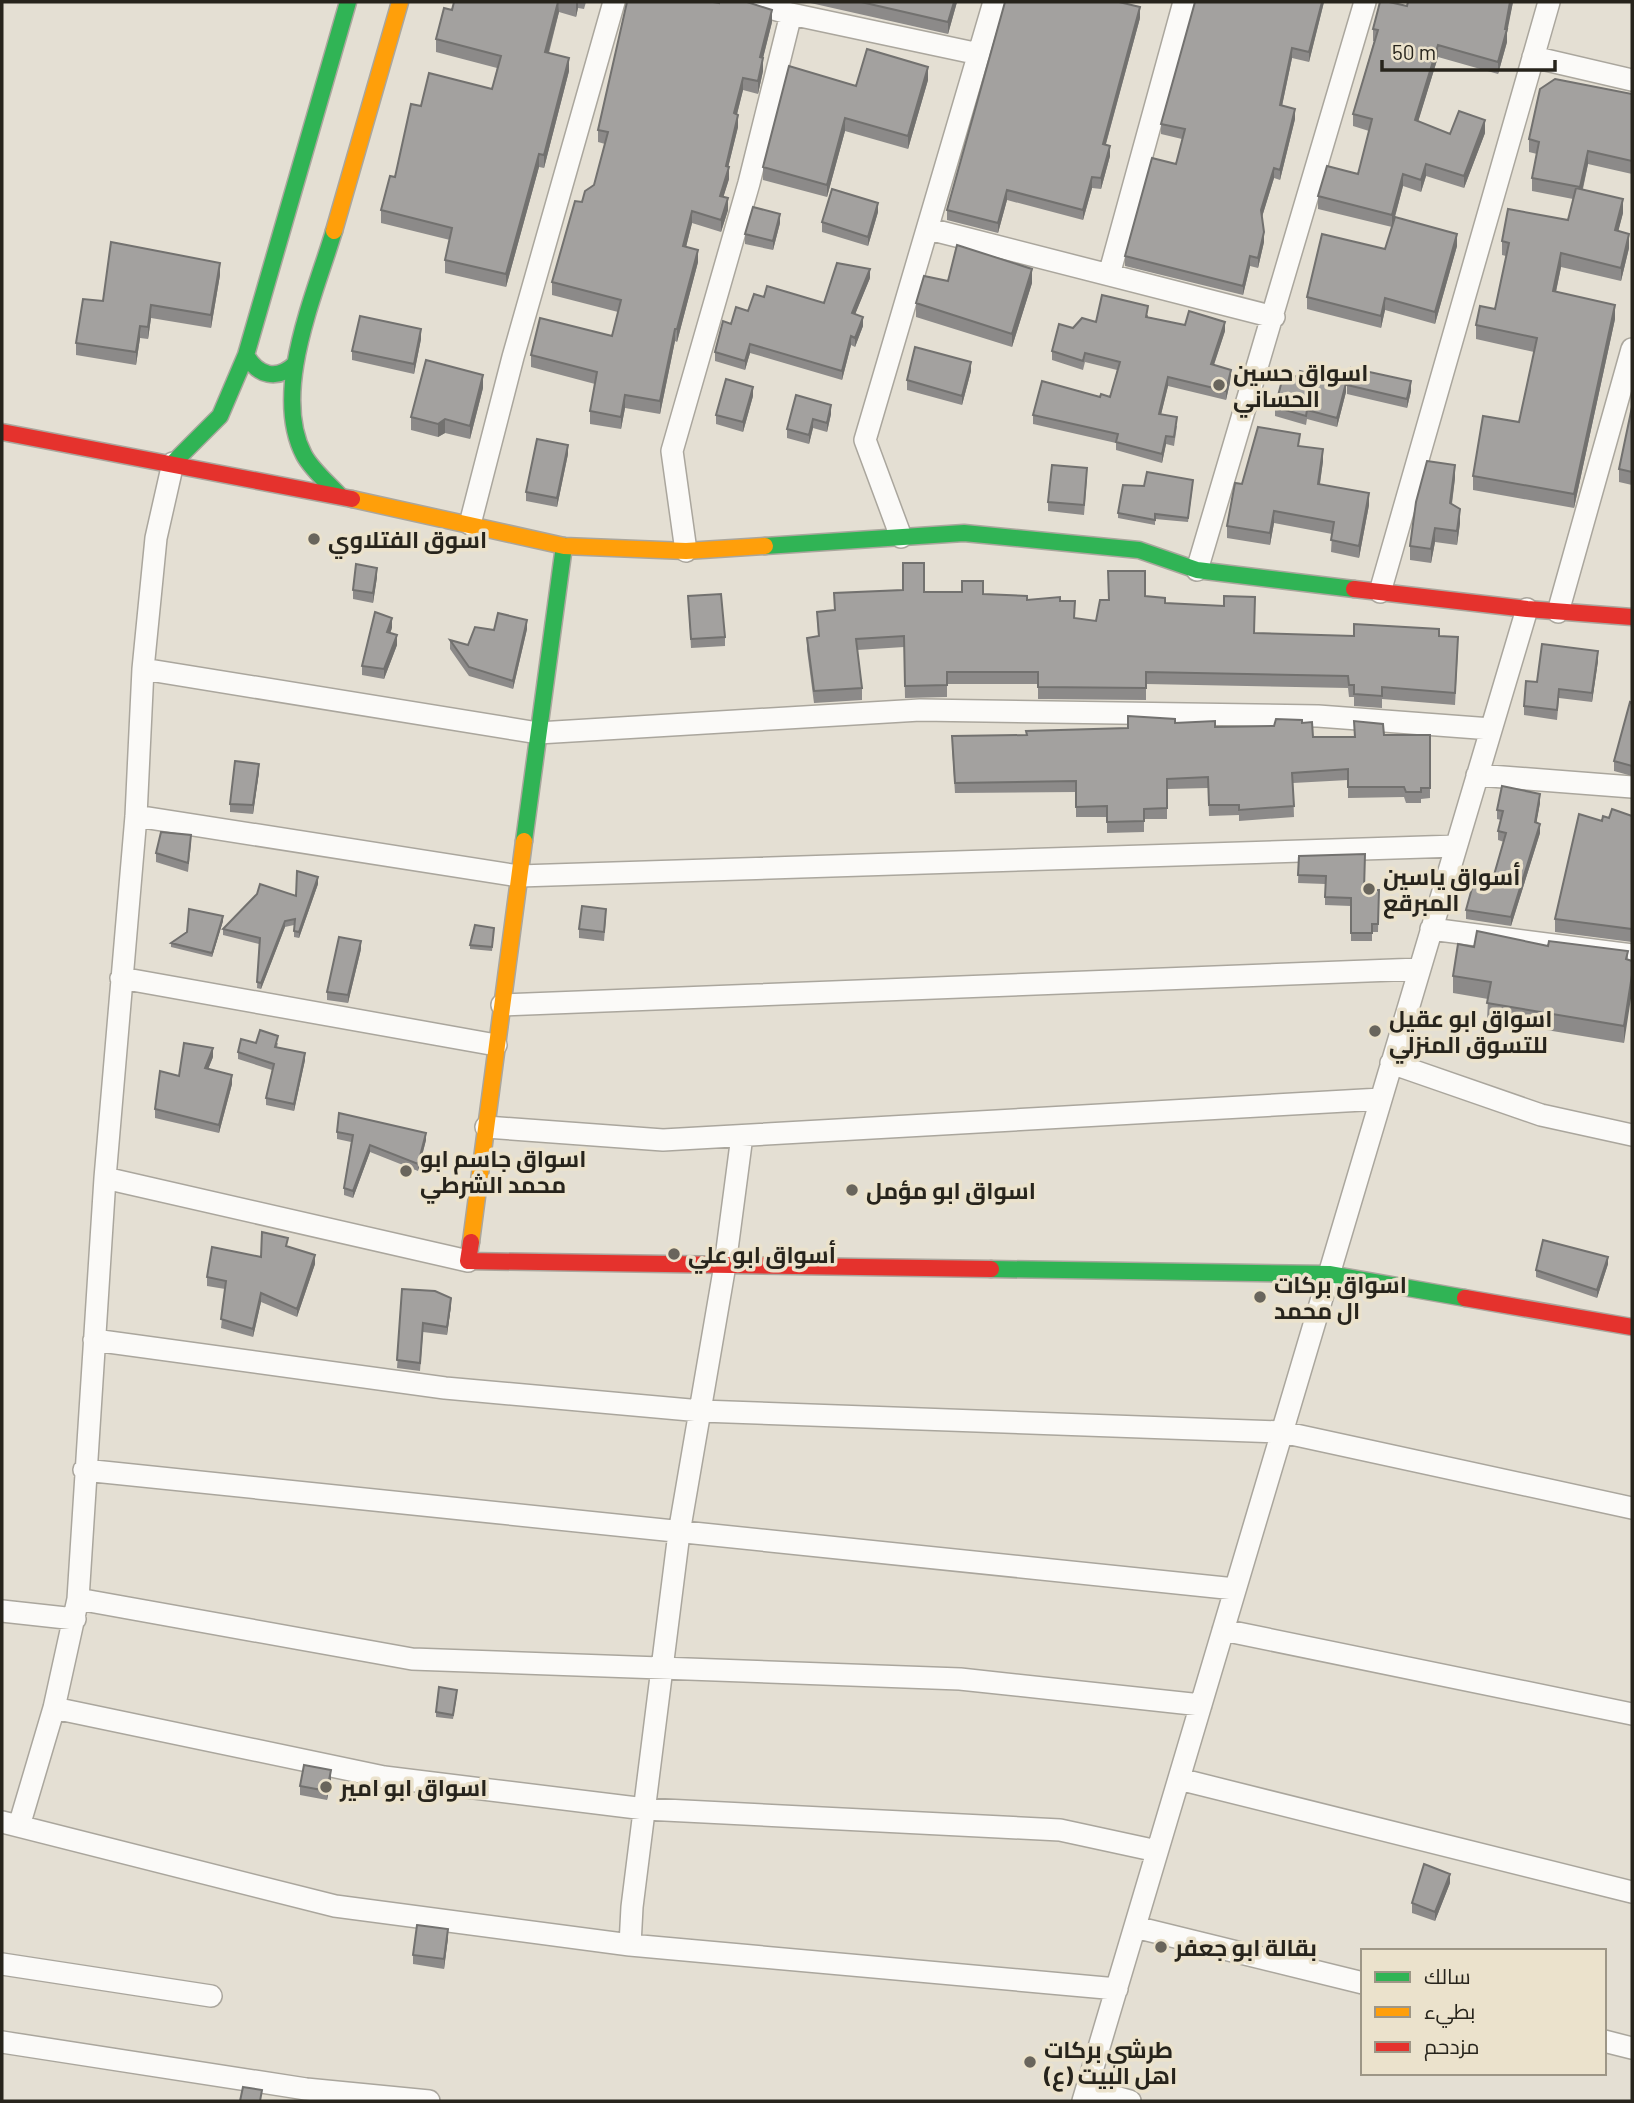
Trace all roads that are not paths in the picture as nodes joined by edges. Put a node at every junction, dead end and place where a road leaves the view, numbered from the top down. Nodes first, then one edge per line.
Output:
1 (348, 2) edge
2 (400, 2) edge
3 (614, 2) edge
4 (748, 2) edge
5 (994, 2) edge
6 (1184, 2) edge
7 (1365, 2) edge
8 (1549, 2) edge
9 (791, 14) junction
10 (979, 54) junction
11 (1534, 57) junction
12 (1632, 79) edge
13 (929, 229) junction
14 (1109, 275) junction
15 (1274, 317) junction
16 (1632, 349) edge
17 (246, 355) junction
18 (295, 364) junction
19 (2, 432) edge
20 (173, 463) junction
21 (340, 496) junction
22 (470, 524) junction
23 (901, 537) junction
24 (564, 546) junction
25 (686, 551) junction
26 (1197, 570) junction
27 (1380, 592) junction
28 (1527, 609) junction
29 (1558, 612) junction
30 (1632, 617) edge
31 (143, 669) junction
32 (1491, 729) junction
33 (538, 733) junction
34 (1477, 775) junction
35 (1632, 787) edge
36 (136, 816) junction
37 (1456, 846) junction
38 (519, 876) junction
39 (1432, 929) junction
40 (1632, 955) edge
41 (1419, 969) junction
42 (121, 978) junction
43 (502, 1005) junction
44 (496, 1045) junction
45 (1391, 1063) junction
46 (1381, 1099) junction
47 (486, 1127) junction
48 (1632, 1135) edge
49 (742, 1136) junction
50 (105, 1178) junction
51 (468, 1261) junction
52 (725, 1265) junction
53 (1329, 1274) junction
54 (1632, 1327) edge
55 (94, 1340) junction
56 (701, 1412) junction
57 (1282, 1432) junction
58 (84, 1470) junction
59 (1632, 1508) edge
60 (679, 1533) junction
61 (1235, 1589) junction
62 (77, 1609) junction
63 (2, 1611) edge
64 (1223, 1630) junction
65 (662, 1669) junction
66 (1201, 1705) junction
67 (54, 1708) junction
68 (1632, 1714) edge
69 (1179, 1779) junction
70 (645, 1809) junction
71 (10, 1824) edge
72 (1157, 1851) junction
73 (1632, 1892) edge
74 (1135, 1927) junction
75 (630, 1945) junction
76 (2, 1964) edge
77 (1361, 1983) edge
78 (1116, 1989) junction
79 (211, 1996) dead end
80 (2, 2042) edge
81 (1606, 2042) edge
82 (1632, 2048) edge
83 (305, 2095) edge
84 (1085, 2095) edge
85 (429, 2101) edge
86 (1130, 2101) edge

1 - 17 street
2 - 18 street
3 - 22 street
4 - 9 street
5 - 10 street
6 - 14 street
7 - 15 street
8 - 11 street
9 - 10 street
9 - 25 street
10 - 13 street
11 - 12 street
11 - 27 street
13 - 14 street
13 - 23 street
14 - 15 street
15 - 26 street
16 - 29 street
17 - 18 street
17 - 20 street
18 - 21 street
19 - 20 street
20 - 21 street
20 - 31 street
21 - 22 street
22 - 24 street
23 - 25 street
23 - 26 street
24 - 25 street
24 - 33 street
26 - 27 street
27 - 28 street
28 - 29 street
28 - 32 street
29 - 30 street
31 - 33 street
31 - 36 street
32 - 33 street
32 - 34 street
33 - 38 street
34 - 35 street
34 - 37 street
36 - 38 street
36 - 42 street
37 - 38 street
37 - 39 street
38 - 43 street
39 - 40 street
39 - 41 street
41 - 43 street
41 - 45 street
42 - 44 street
42 - 50 street
43 - 44 street
44 - 47 street
45 - 46 street
45 - 48 street
46 - 49 street
46 - 53 street
47 - 49 street
47 - 51 street
49 - 52 street
50 - 51 street
50 - 55 street
51 - 52 street
52 - 53 street
52 - 56 street
53 - 54 street
53 - 57 street
55 - 56 street
55 - 58 street
56 - 57 street
56 - 60 street
57 - 59 street
57 - 61 street
58 - 60 street
58 - 62 street
60 - 61 street
60 - 65 street
61 - 64 street
62 - 63 street
62 - 65 street
62 - 67 street
64 - 66 street
64 - 68 street
65 - 66 street
65 - 70 street
66 - 69 street
67 - 70 street
67 - 71 street
69 - 72 street
69 - 73 street
70 - 72 street
70 - 75 street
71 - 75 street
72 - 74 street
74 - 77 street
74 - 78 street
75 - 78 street
76 - 79 street
78 - 84 street
80 - 83 street
81 - 82 street
83 - 85 street
84 - 86 street

